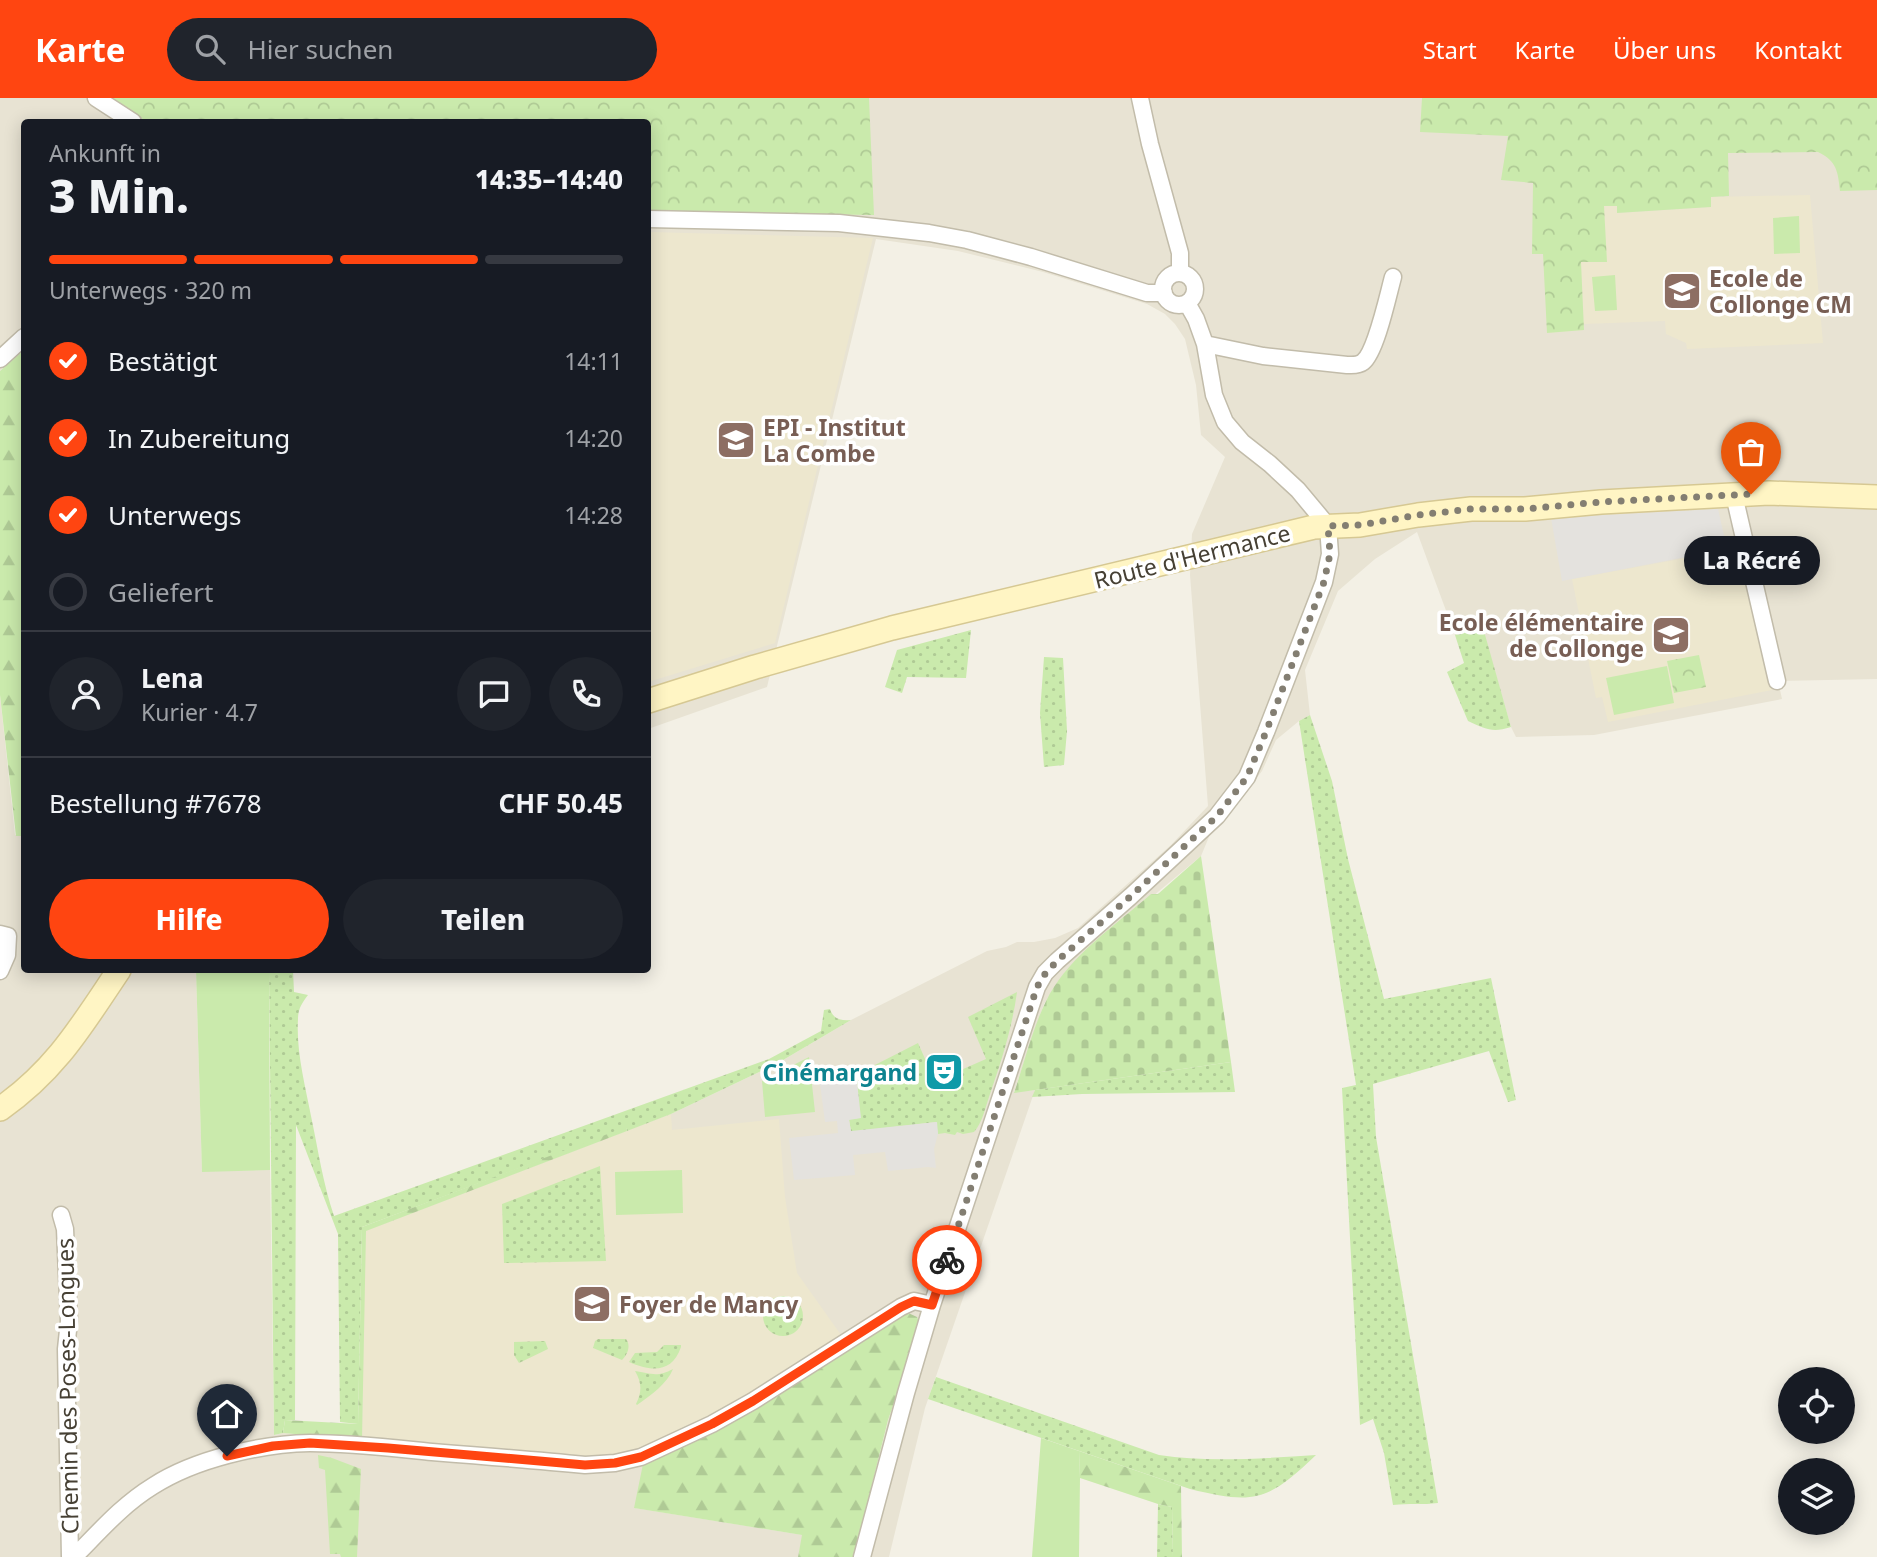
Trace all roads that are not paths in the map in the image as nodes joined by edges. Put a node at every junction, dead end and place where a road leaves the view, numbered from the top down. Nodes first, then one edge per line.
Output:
1 (96, 98) edge
2 (1140, 98) edge
3 (128, 119) edge
4 (651, 219) edge
5 (1180, 273) junction
6 (1393, 277) dead end
7 (1164, 293) junction
8 (1187, 303) junction
9 (21, 340) edge
10 (1205, 344) junction
11 (0, 359) edge
12 (1734, 495) junction
13 (1877, 497) edge
14 (1328, 526) junction
15 (1777, 681) dead end
16 (651, 700) edge
17 (10, 933) edge
18 (0, 971) edge
19 (117, 973) edge
20 (0, 1109) edge
21 (61, 1215) dead end
22 (932, 1305) junction
23 (72, 1557) edge
24 (862, 1557) edge

1 - 3 street
2 - 5 street
4 - 7 street
5 - 7 street
5 - 8 street
6 - 10 street
7 - 8 street
8 - 10 street
9 - 11 street
10 - 14 street
12 - 13 main road, Route d'Hermance
12 - 14 main road, Route d'Hermance
12 - 15 street
14 - 16 main road, Route d'Hermance
14 - 22 street
17 - 18 street
19 - 20 main road
21 - 23 street, Chemin des Poses-Longues
22 - 23 street
22 - 24 street

